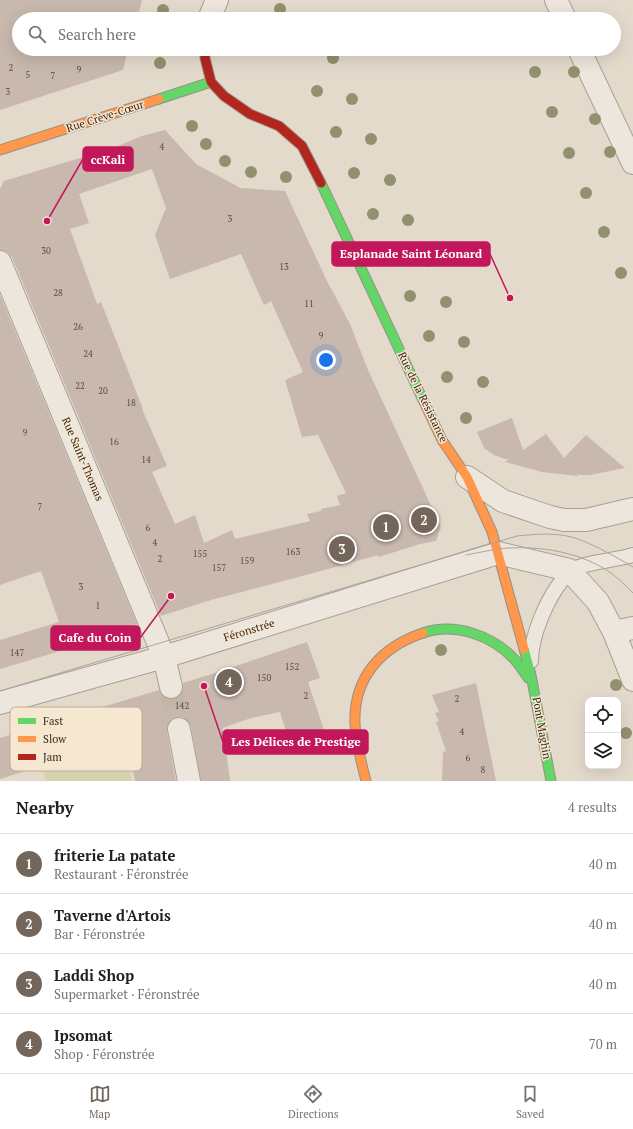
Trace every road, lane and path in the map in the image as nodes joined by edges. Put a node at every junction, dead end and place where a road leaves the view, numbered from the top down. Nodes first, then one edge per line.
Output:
1 (217, 0) edge
2 (556, 0) edge
3 (212, 12) edge
4 (562, 12) edge
5 (204, 56) edge
6 (582, 56) edge
7 (211, 82) junction
8 (0, 150) edge
9 (633, 163) edge
10 (0, 262) edge
11 (466, 477) junction
12 (633, 509) edge
13 (498, 553) junction
14 (633, 555) edge
15 (569, 570) junction
16 (623, 630) edge
17 (164, 656) junction
18 (531, 675) junction
19 (633, 680) edge
20 (171, 686) tunnel mouth
21 (0, 703) edge
22 (538, 707) junction
23 (179, 729) tunnel mouth
24 (189, 781) edge
25 (366, 781) edge
26 (551, 781) edge

1 - 3 street
2 - 4 street
5 - 7 street
6 - 9 street
7 - 8 street, Rue Crève-Cœur
7 - 11 street, Rue de la Résistance
10 - 17 street, Rue Saint-Thomas
11 - 12 street
11 - 13 street, Rue de la Résistance
13 - 15 street
13 - 17 street, Féronstrée
13 - 18 street, Rue de la Résistance
14 - 15 lane
15 - 16 street
15 - 18 lane
16 - 19 street
17 - 20 street, Rue Saint-Thomas
17 - 21 street, Féronstrée
18 - 22 street, Pont Maghin
22 - 25 street
22 - 26 street, Pont Maghin
23 - 24 street

